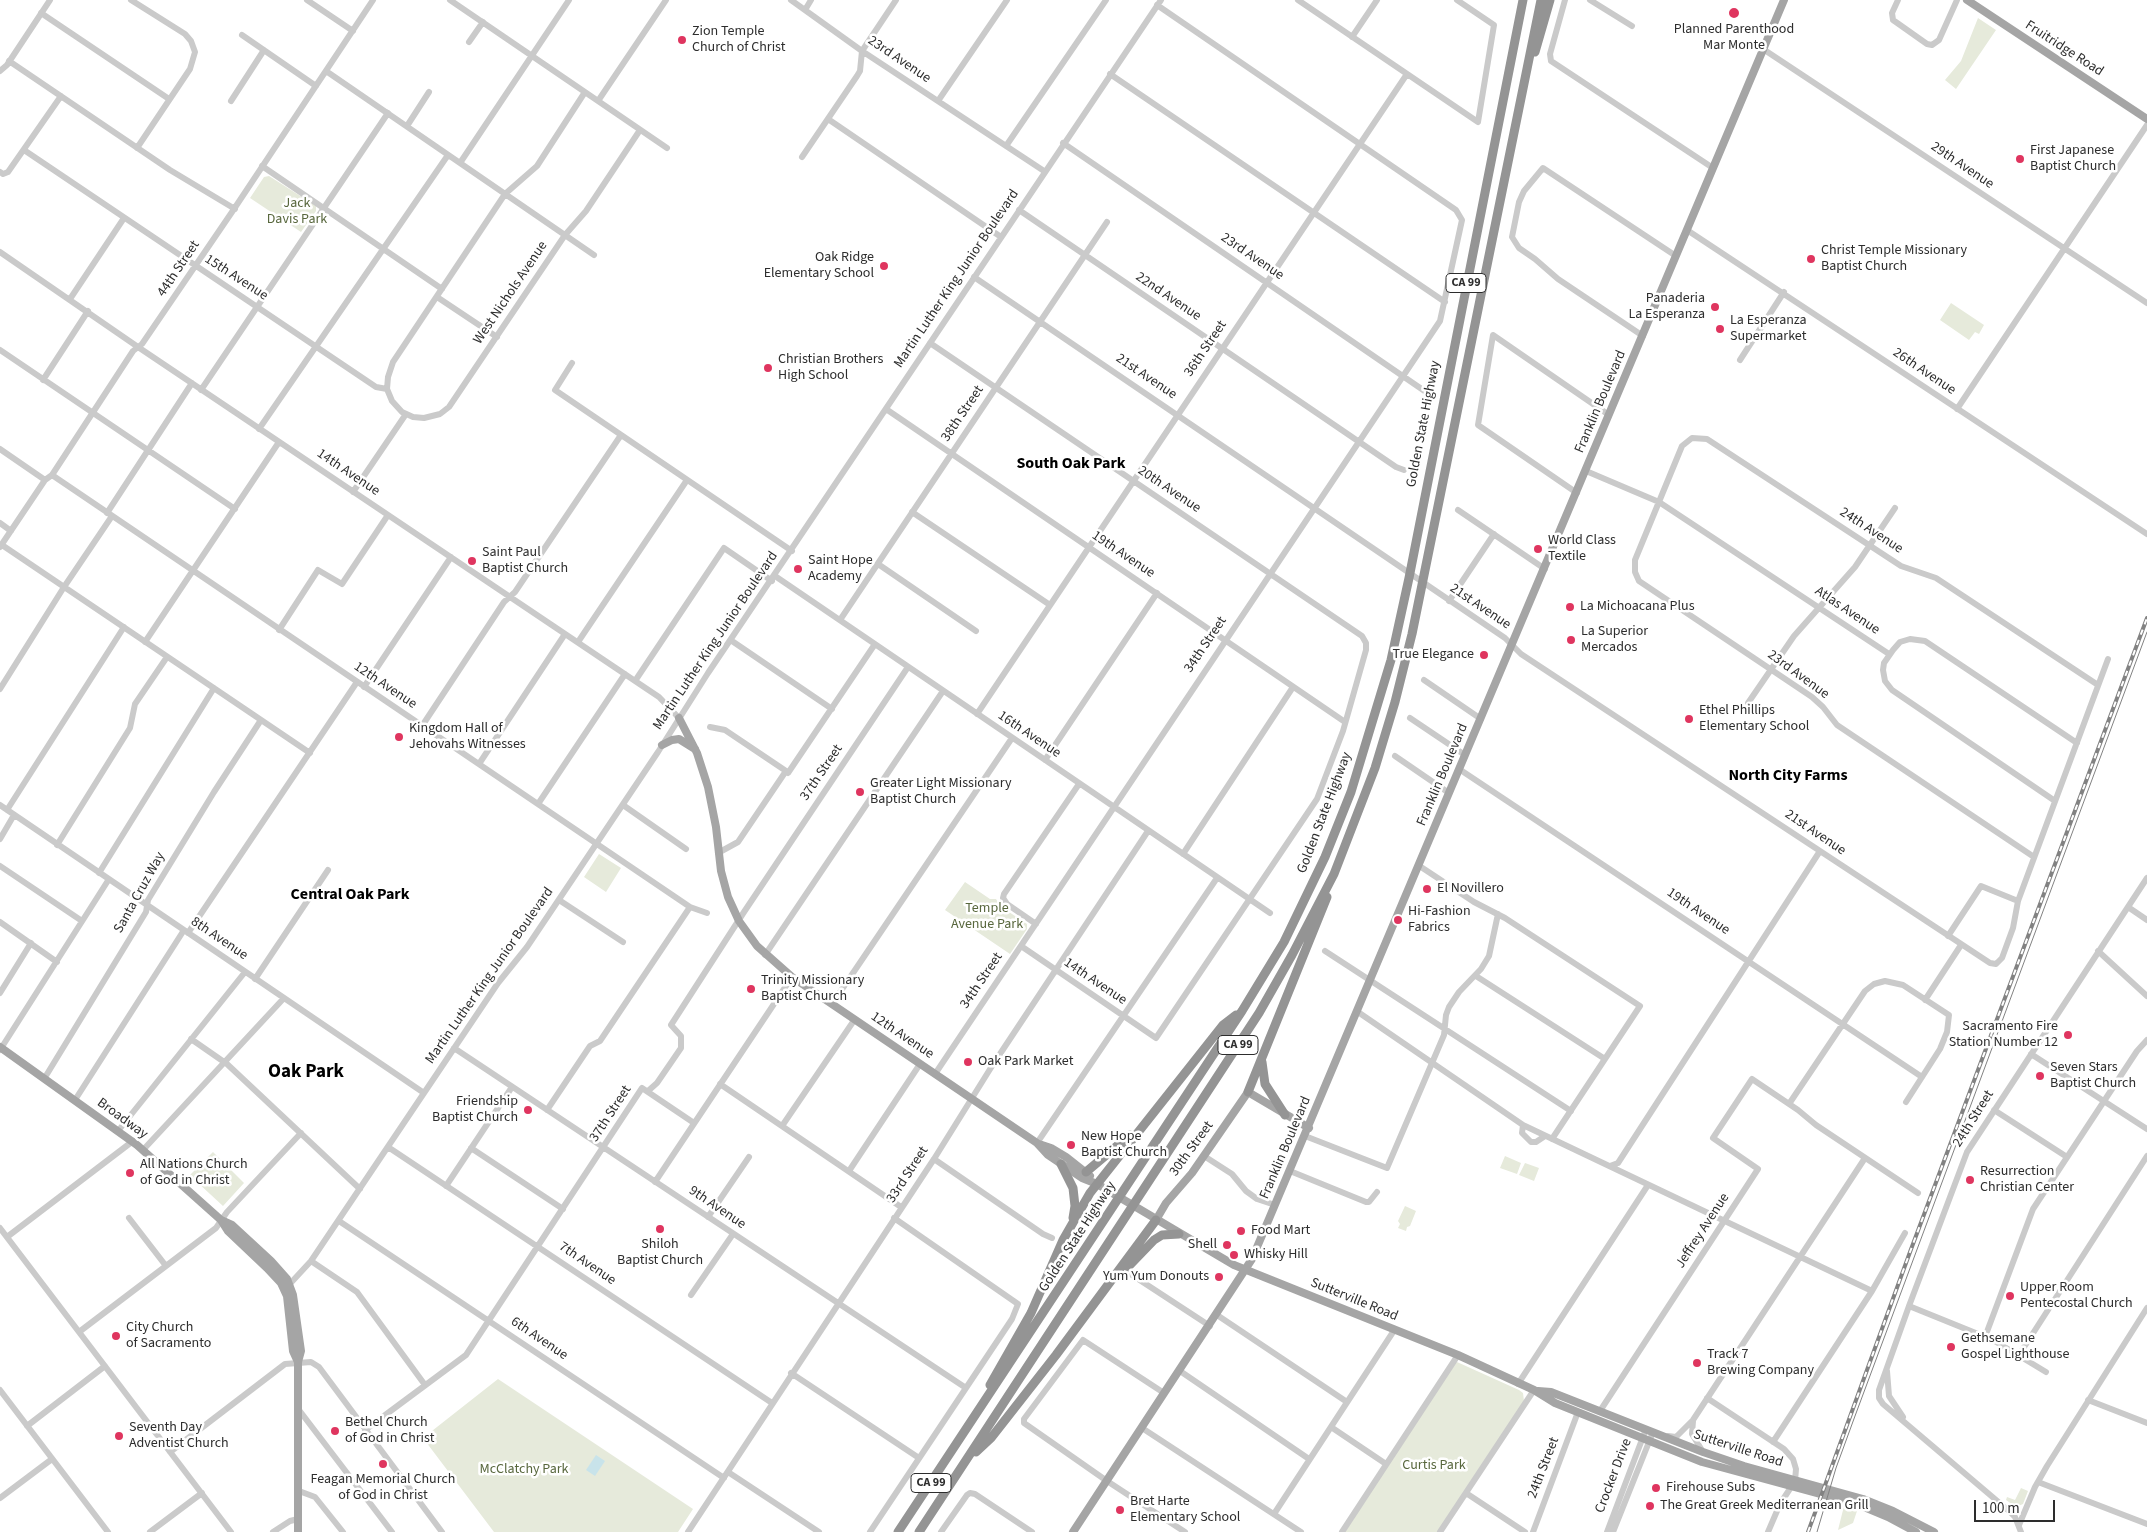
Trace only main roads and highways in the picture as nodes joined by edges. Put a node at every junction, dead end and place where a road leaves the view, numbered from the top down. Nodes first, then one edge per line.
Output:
1 (1522, 0) edge
2 (1541, 0) edge
3 (1550, 0) edge
4 (1784, 0) edge
5 (1968, 0) edge
6 (1520, 100) junction
7 (2147, 119) edge
8 (679, 718) road end
9 (662, 745) road end
10 (695, 748) junction
11 (1334, 874) junction
12 (1242, 1011) junction
13 (0, 1048) edge
14 (1262, 1056) junction
15 (1248, 1092) junction
16 (1285, 1115) junction
17 (1147, 1120) junction
18 (1309, 1128) junction
19 (1037, 1143) junction
20 (1061, 1164) junction
21 (1086, 1172) junction
22 (1100, 1185) junction
23 (1152, 1218) junction
24 (1070, 1227) junction
25 (1179, 1234) junction
26 (1246, 1271) junction
27 (1118, 1274) junction
28 (1534, 1390) junction
29 (1578, 1412) junction
30 (1611, 1416) junction
31 (964, 1434) junction
32 (966, 1461) junction
33 (298, 1532) edge
34 (898, 1532) edge
35 (919, 1532) edge
36 (1073, 1532) edge
37 (1916, 1532) edge
38 (1934, 1532) edge

1 - 12 highway, Golden State Highway / CA 99
2 - 6 highway, Golden State Highway / CA 99
3 - 6 highway
4 - 18 main road, Franklin Boulevard
5 - 7 main road, Fruitridge Road
6 - 11 highway, Golden State Highway / CA 99
8 - 10 main road, 12th Avenue
9 - 10 main road
10 - 19 main road, 12th Avenue
11 - 14 highway
11 - 32 highway, Golden State Highway / CA 99
12 - 17 highway
12 - 31 highway, Golden State Highway / CA 99
13 - 33 main road, Broadway
14 - 15 highway
14 - 16 highway
15 - 16 main road
15 - 23 main road, 30th Street
16 - 18 main road
17 - 21 highway
17 - 22 highway
18 - 26 main road, Franklin Boulevard
19 - 20 main road, 12th Avenue
19 - 21 main road, 12th Avenue
20 - 22 main road, 12th Avenue
20 - 24 highway
21 - 22 main road, 12th Avenue
22 - 23 main road, 12th Avenue
22 - 24 highway
23 - 25 main road, 12th Avenue
23 - 27 highway
24 - 31 highway
25 - 26 main road, 12th Avenue
25 - 27 highway
26 - 28 main road, Sutterville Road
26 - 36 main road, Franklin Boulevard
27 - 32 highway
28 - 29 main road, Sutterville Road
28 - 30 main road, Sutterville Road
29 - 30 main road
29 - 37 main road, Sutterville Road
30 - 38 main road, Sutterville Road
31 - 34 highway, Golden State Highway / CA 99
32 - 35 highway, Golden State Highway / CA 99

